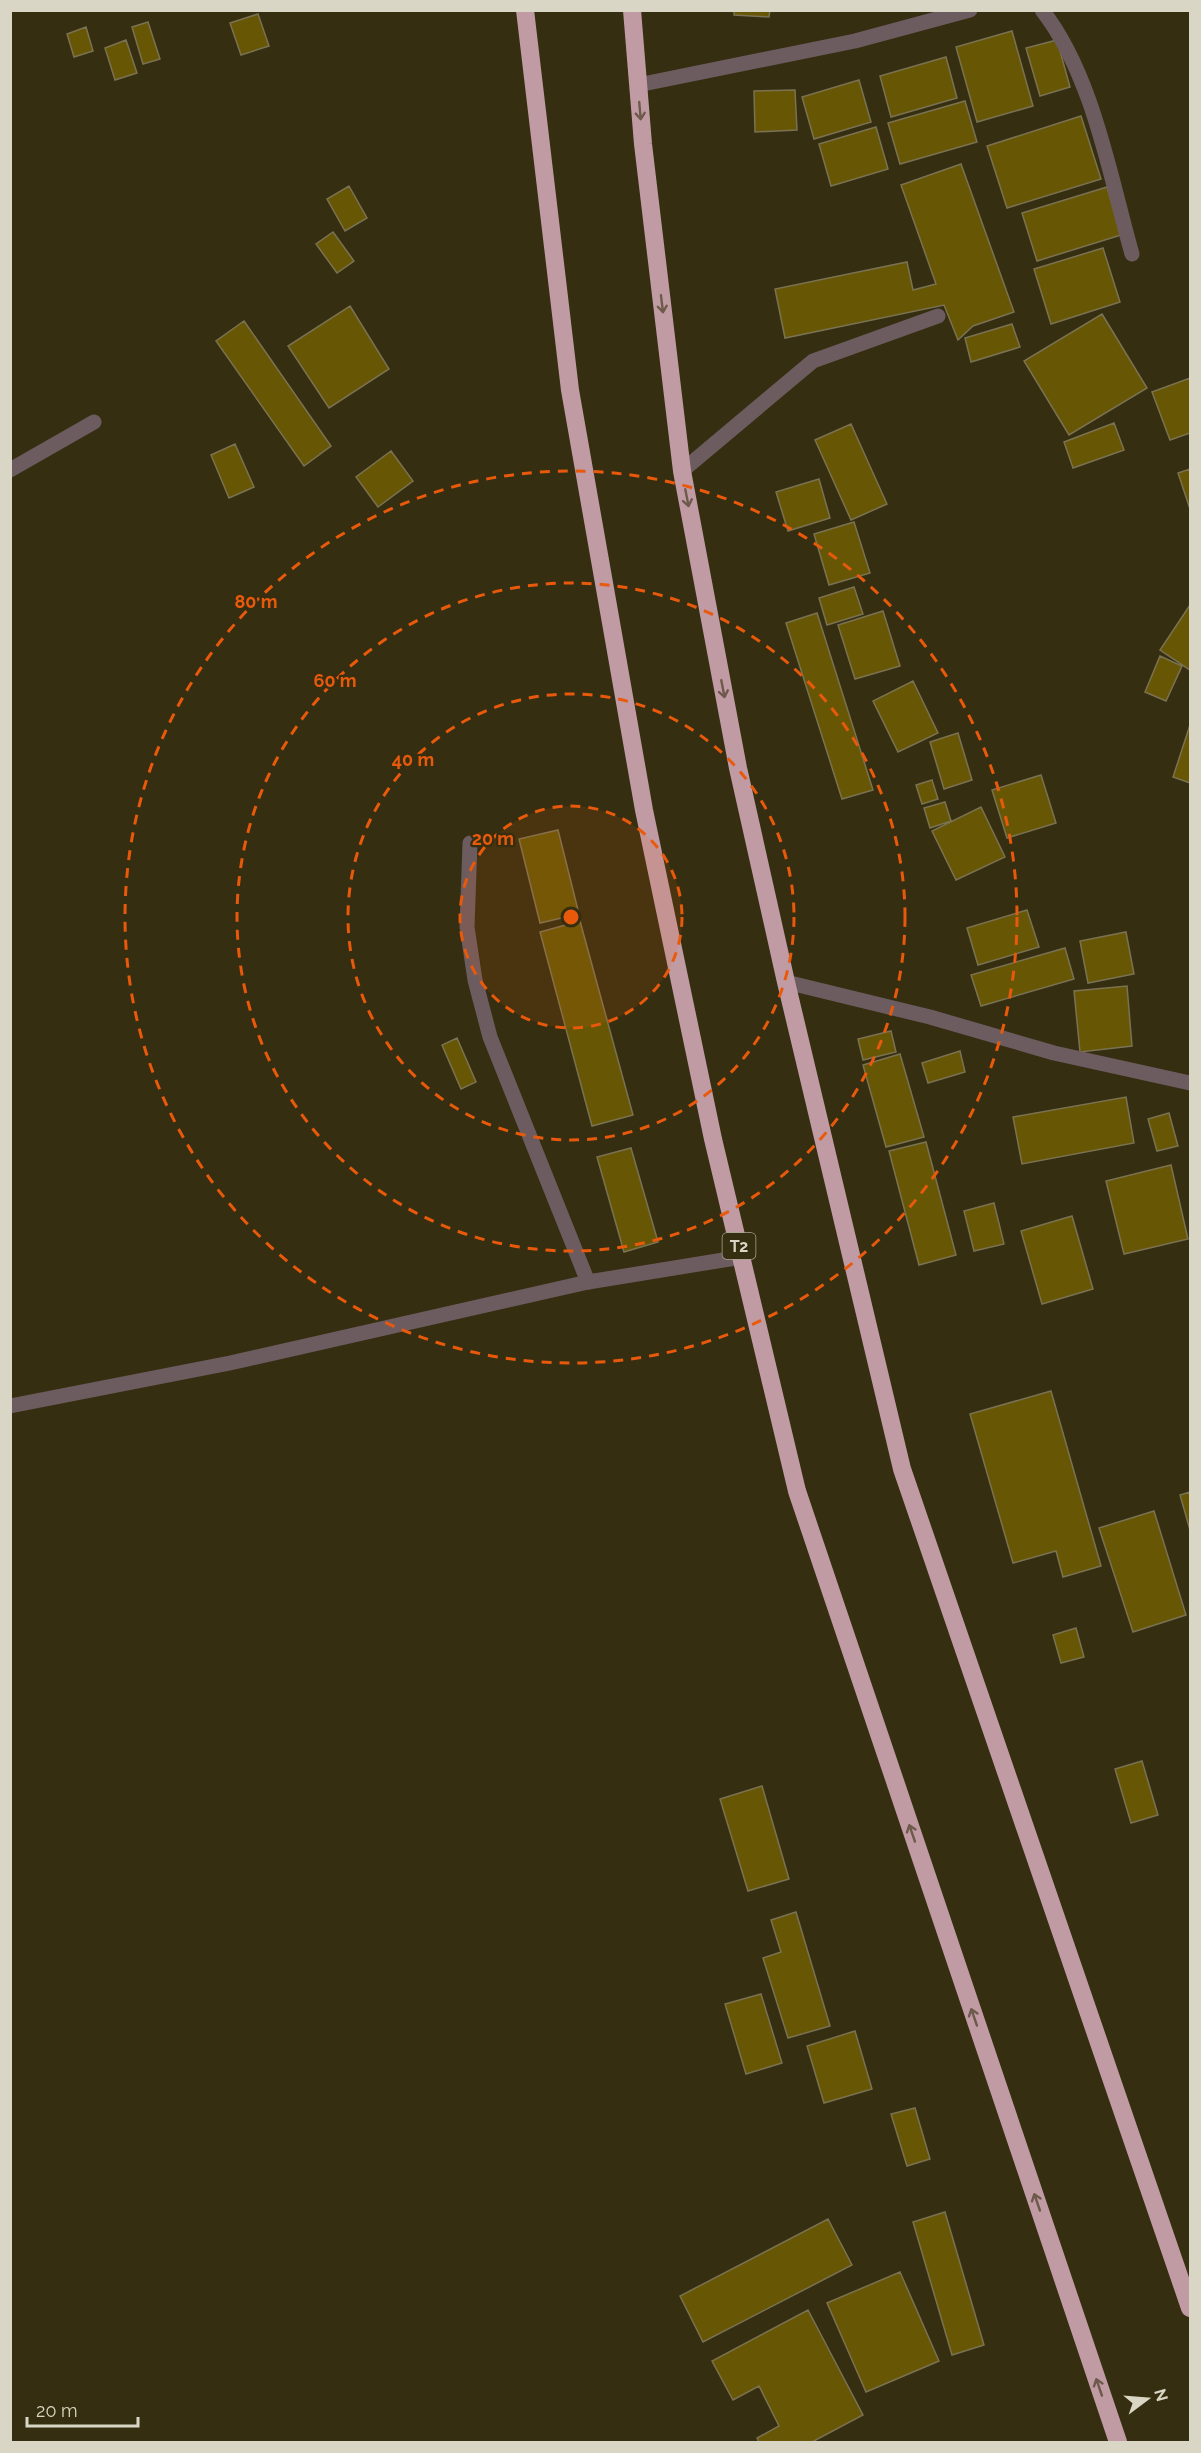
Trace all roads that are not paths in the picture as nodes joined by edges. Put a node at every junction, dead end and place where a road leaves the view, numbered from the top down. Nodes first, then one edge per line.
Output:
1 (525, 10) edge
2 (632, 10) edge
3 (970, 10) edge
4 (1042, 10) edge
5 (638, 85) junction
6 (1132, 254) dead end
7 (938, 316) dead end
8 (94, 422) dead end
9 (10, 470) edge
10 (682, 471) junction
11 (470, 843) dead end
12 (786, 982) junction
13 (1191, 1083) edge
14 (741, 1257) junction
15 (588, 1282) junction
16 (10, 1406) edge
17 (1191, 2308) edge
18 (1118, 2442) edge

1 - 14 highway, T2
2 - 5 highway
3 - 5 street
4 - 6 street
5 -> 10 highway
7 - 10 street
8 - 9 street
10 -> 12 highway
11 - 15 street
12 - 13 street
12 - 17 highway
14 - 15 street
18 -> 14 highway, T2
15 - 16 street

